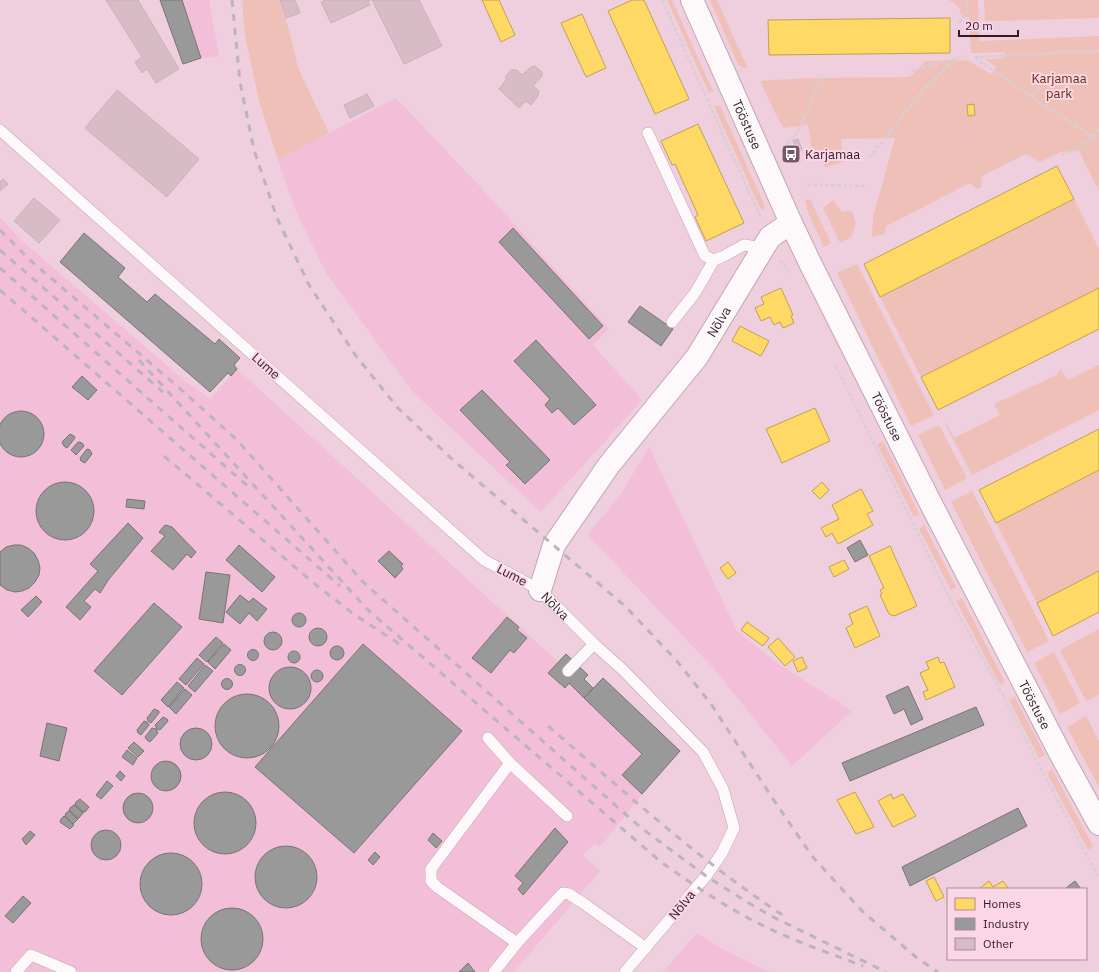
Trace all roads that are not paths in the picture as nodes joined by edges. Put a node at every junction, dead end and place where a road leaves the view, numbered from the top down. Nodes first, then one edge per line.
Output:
1 (692, 0) edge
2 (0, 130) edge
3 (648, 133) dead end
4 (791, 223) junction
5 (764, 248) junction
6 (714, 260) junction
7 (672, 322) dead end
8 (540, 590) junction
9 (594, 644) junction
10 (568, 671) dead end
11 (488, 738) dead end
12 (510, 763) junction
13 (567, 816) dead end
14 (1099, 824) edge
15 (517, 943) junction
16 (646, 948) junction
17 (16, 972) edge
18 (71, 972) edge
19 (494, 972) edge
20 (625, 972) edge

1 - 4 street, Tööstuse
2 - 8 lane, Lume
3 - 6 lane
4 - 5 street, Nõlva
4 - 14 street, Tööstuse
5 - 6 lane
5 - 8 street, Nõlva
6 - 7 lane
8 - 9 lane, Nõlva
9 - 10 lane
9 - 16 lane, Nõlva
11 - 12 lane
12 - 13 lane
12 - 15 lane
15 - 16 lane
15 - 19 lane
16 - 20 lane, Nõlva
17 - 18 lane

